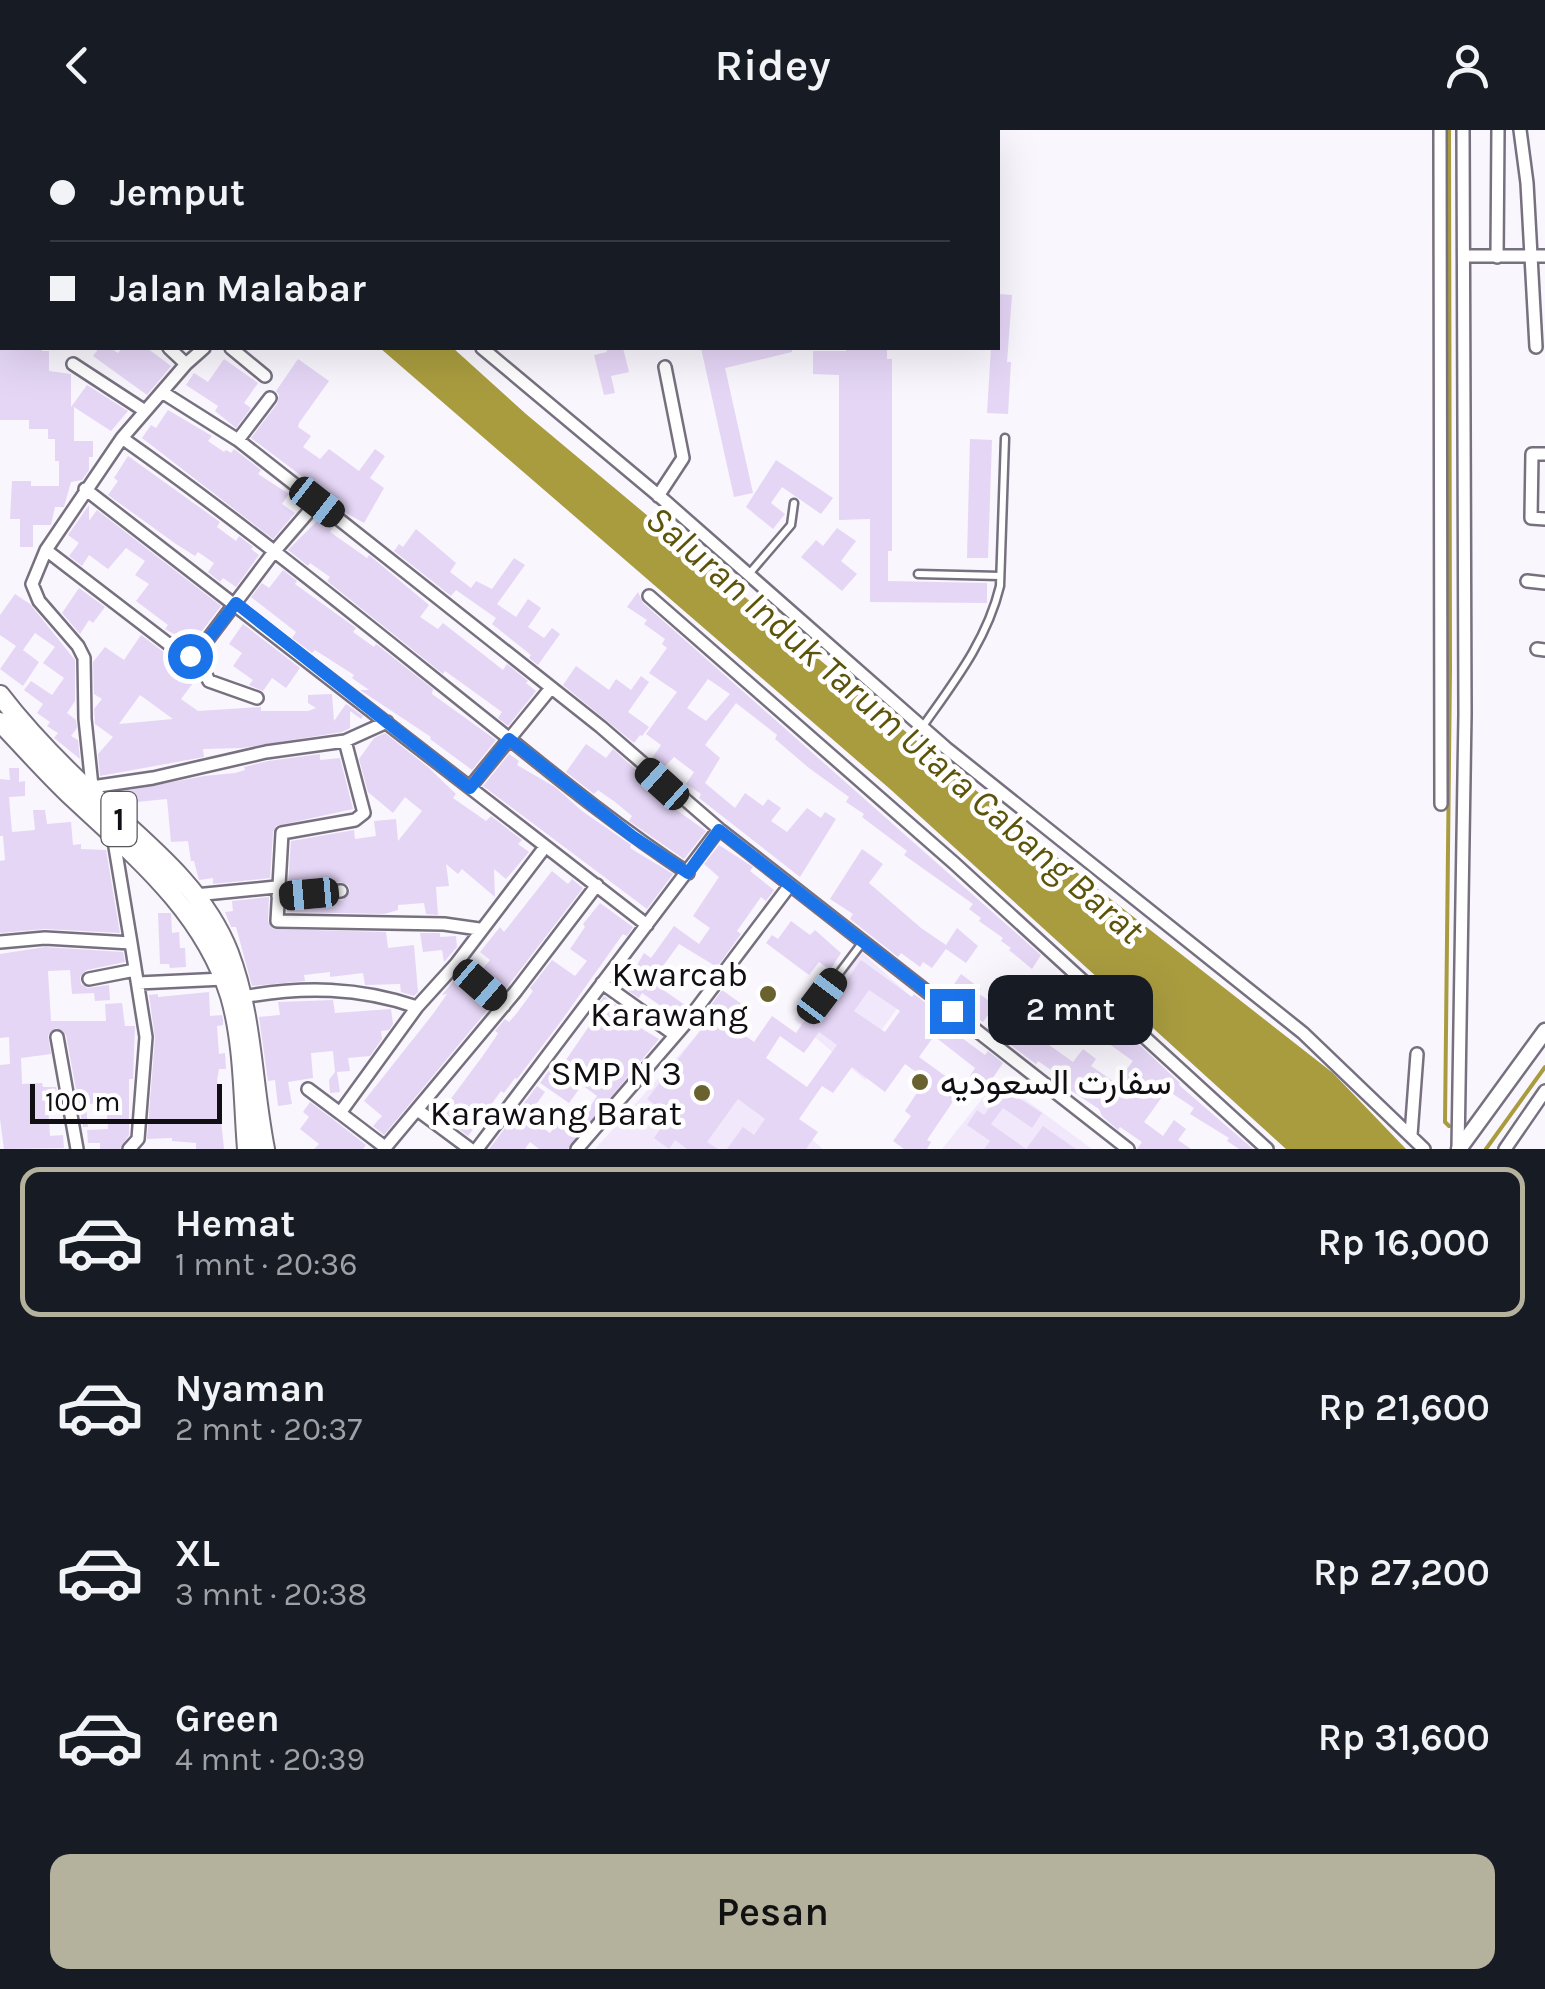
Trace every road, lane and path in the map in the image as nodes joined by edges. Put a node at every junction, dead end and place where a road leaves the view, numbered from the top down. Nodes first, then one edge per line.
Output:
1 (1440, 130) edge
2 (1462, 130) edge
3 (1498, 130) edge
4 (1520, 130) edge
5 (1464, 256) junction
6 (1497, 257) junction
7 (1538, 257) edge
8 (1536, 347) dead end
9 (170, 350) edge
10 (202, 350) edge
11 (233, 350) edge
12 (484, 350) edge
13 (73, 364) dead end
14 (186, 364) junction
15 (665, 367) dead end
16 (265, 376) dead end
17 (162, 392) junction
18 (270, 398) dead end
19 (145, 411) junction
20 (122, 438) junction
21 (1005, 438) dead end
22 (238, 440) junction
23 (1545, 454) edge
24 (85, 489) junction
25 (658, 496) junction
26 (317, 502) junction
27 (794, 503) dead end
28 (1545, 519) edge
29 (46, 550) junction
30 (272, 553) junction
31 (749, 574) junction
32 (918, 574) dead end
33 (1000, 576) junction
34 (1527, 581) dead end
35 (1545, 583) edge
36 (649, 596) dead end
37 (236, 603) junction
38 (196, 655) junction
39 (552, 688) junction
40 (0, 695) edge
41 (258, 698) dead end
42 (0, 722) edge
43 (387, 722) junction
44 (922, 726) junction
45 (509, 739) junction
46 (345, 741) junction
47 (88, 787) junction
48 (470, 788) junction
49 (1441, 804) dead end
50 (719, 830) junction
51 (113, 834) junction
52 (545, 847) junction
53 (688, 873) junction
54 (596, 885) junction
55 (790, 885) junction
56 (341, 891) dead end
57 (277, 892) junction
58 (195, 896) junction
59 (647, 925) junction
60 (479, 929) junction
61 (0, 942) edge
62 (131, 943) junction
63 (862, 943) junction
64 (221, 953) junction
65 (456, 964) junction
66 (136, 977) junction
67 (89, 979) dead end
68 (224, 980) junction
69 (602, 983) junction
70 (822, 996) dead end
71 (243, 997) junction
72 (504, 1006) junction
73 (417, 1007) junction
74 (1545, 1031) edge
75 (675, 1035) junction
76 (56, 1037) dead end
77 (1417, 1054) dead end
78 (308, 1088) dead end
79 (1545, 1091) edge
80 (419, 1111) junction
81 (340, 1113) junction
82 (1411, 1134) junction
83 (385, 1148) edge
84 (77, 1149) edge
85 (129, 1149) edge
86 (247, 1149) edge
87 (265, 1149) edge
88 (473, 1149) edge
89 (578, 1149) edge
90 (1128, 1149) edge
91 (1267, 1149) edge
92 (1424, 1149) edge
93 (1459, 1149) edge
94 (1505, 1149) edge

1 - 49 street
2 - 5 street
3 - 6 street
4 - 7 street
5 - 6 street
5 - 93 street
6 - 7 street
7 - 8 street
9 - 14 street
10 - 14 street
11 - 16 street
12 - 25 street
13 - 19 street
14 - 17 street
15 - 25 street
17 - 19 street
17 - 22 street
18 - 22 street
19 - 20 street
20 - 24 street
20 - 30 street
21 - 33 lane
22 - 26 street
23 - 28 street
24 - 29 street
24 - 37 street
25 - 31 street
26 - 30 street
26 - 39 street
27 - 31 lane
29 - 38 street
29 - 47 street
30 - 37 street
30 - 45 street
31 - 44 street
32 - 33 lane
33 - 44 lane
34 - 35 street
36 - 91 street
37 - 38 street
37 - 43 street
38 - 41 street
39 - 45 street
39 - 50 street
40 - 47 main road, 1
42 - 51 main road, 1
43 - 46 street
43 - 48 street
44 - 82 street
45 - 48 street
45 - 53 street
46 - 47 street
46 - 57 street
47 - 58 main road, 1
48 - 52 street
50 - 53 street
50 - 55 street
51 - 62 street
51 - 64 main road, 1
52 - 54 street
52 - 60 street
53 - 59 street
54 - 59 street
54 - 72 street
55 - 63 street
55 - 75 street
56 - 57 street
57 - 58 street
57 - 60 street
58 - 64 main road, 1
59 - 69 street
60 - 65 street
61 - 62 street
62 - 66 street
63 - 70 lane
63 - 90 street
64 - 68 main road, 1
64 - 71 main road, 1
65 - 72 street
65 - 73 street
66 - 67 street
66 - 68 street
66 - 85 street
68 - 86 main road, 1
69 - 75 street
69 - 88 street
71 - 73 street
71 - 87 main road, 1
72 - 80 street
73 - 81 street
74 - 93 street
75 - 89 street
76 - 84 street
77 - 82 street
78 - 81 street
79 - 94 street
80 - 83 street
80 - 88 street
81 - 83 street
82 - 92 street

